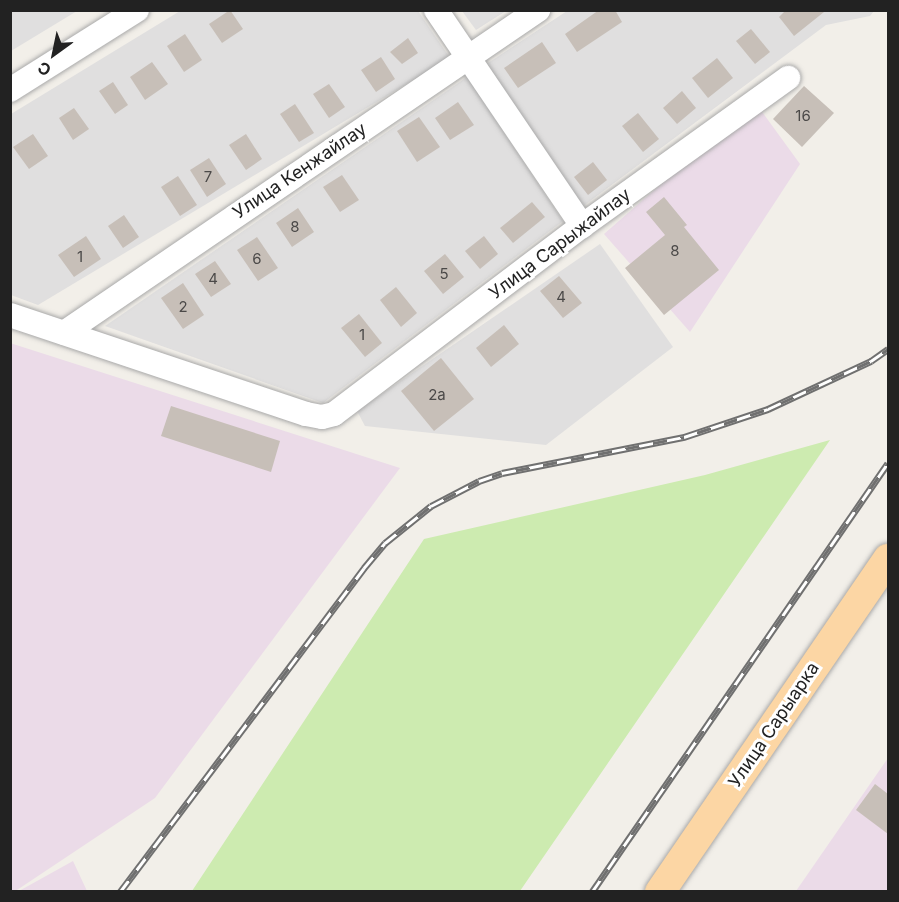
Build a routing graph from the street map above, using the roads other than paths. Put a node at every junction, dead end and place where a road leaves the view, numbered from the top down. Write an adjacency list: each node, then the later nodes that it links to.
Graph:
1 (137, 10): 6 (street)
2 (435, 10): 4 (street)
3 (538, 10): 4 (street, Улица Кенжайлау)
4 (468, 57): 7 (street); 9 (street, Улица Кенжайлау)
5 (788, 78): 7 (street, Улица Сарыжайлау)
6 (10, 90)
7 (582, 226): 9 (street, Улица Сарыжайлау)
8 (10, 315): 9 (street)
9 (64, 333)
10 (888, 559): 11 (main road, Улица Сарыарка)
11 (660, 891)

